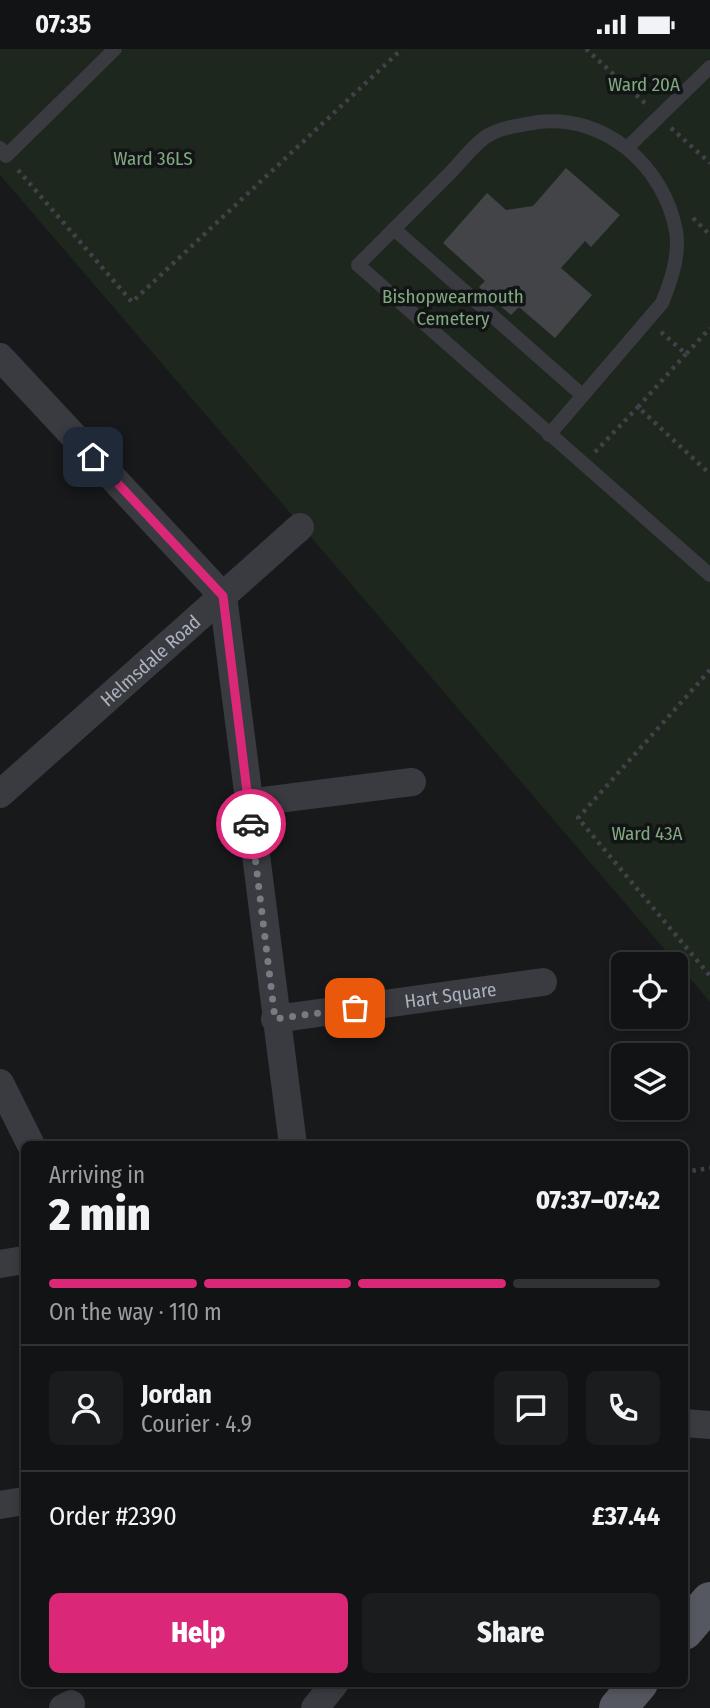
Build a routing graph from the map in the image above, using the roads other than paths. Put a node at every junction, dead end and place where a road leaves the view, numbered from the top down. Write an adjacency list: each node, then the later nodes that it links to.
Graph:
1 (115, 49): 4 (lane)
2 (710, 67): 3 (lane)
3 (628, 147): 5 (lane); 7 (lane)
4 (3, 152)
5 (394, 229): 7 (lane); 8 (lane)
6 (0, 357): 11 (street)
7 (582, 395): 8 (lane)
8 (549, 435): 10 (lane)
9 (299, 527): 11 (street, Helmsdale Road)
10 (710, 575)
11 (223, 596): 13 (street, Helmsdale Road); 14 (street)
12 (412, 782): 14 (street)
13 (0, 794)
14 (248, 803): 16 (street)
15 (543, 982): 16 (street, Hart Square)
16 (275, 1019): 19 (street)
17 (0, 1083): 18 (street)
18 (28, 1141)
19 (292, 1141)
20 (21, 1260): 21 (street)
21 (0, 1264)
22 (688, 1423): 23 (street)
23 (710, 1425)
24 (21, 1502): 25 (street)
25 (0, 1505)
26 (710, 1601): 27 (main road)
27 (688, 1626)
28 (332, 1687): 30 (street)
29 (636, 1687): 31 (main road)
30 (315, 1708)
31 (618, 1708)

